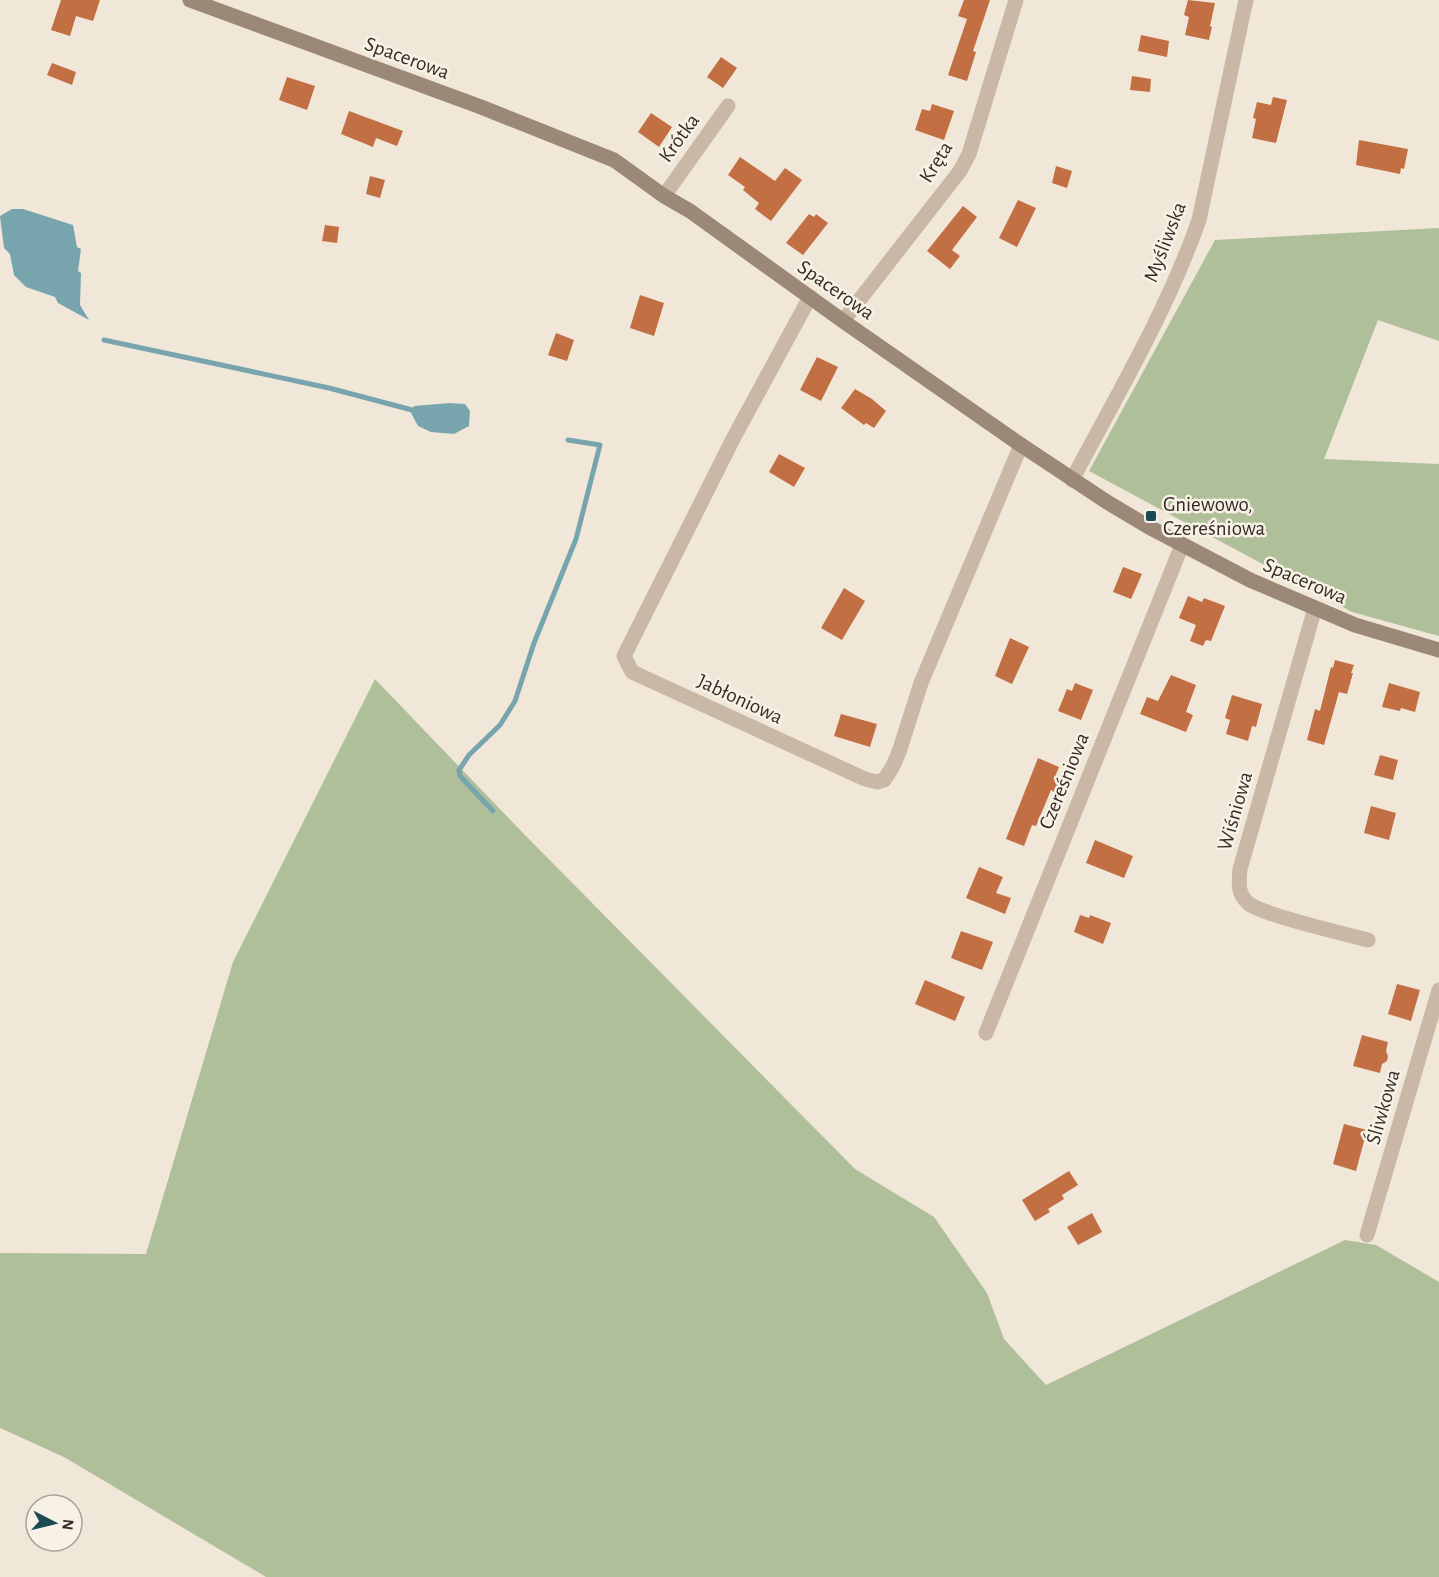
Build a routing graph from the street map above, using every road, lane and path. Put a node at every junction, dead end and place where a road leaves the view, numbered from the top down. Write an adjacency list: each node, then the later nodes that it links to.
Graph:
1 (190, 0): 5 (street, Spacerowa)
2 (1016, 0): 7 (street, Kręta)
3 (1246, 0): 9 (street, Myśliwska)
4 (728, 105): 5 (street, Krótka)
5 (664, 196): 6 (street, Spacerowa)
6 (810, 297): 7 (street, Spacerowa); 8 (street, Jabłoniowa)
7 (843, 321): 8 (street, Spacerowa)
8 (1021, 445): 9 (street, Spacerowa)
9 (1072, 480): 10 (street, Spacerowa)
10 (1182, 545): 11 (street, Spacerowa); 15 (street, Czereśniowa)
11 (1315, 608): 12 (street, Spacerowa); 13 (street, Wiśniowa)
12 (1439, 650)
13 (1368, 940)
14 (1439, 990): 16 (street, Śliwkowa)
15 (986, 1032)
16 (1367, 1235)

